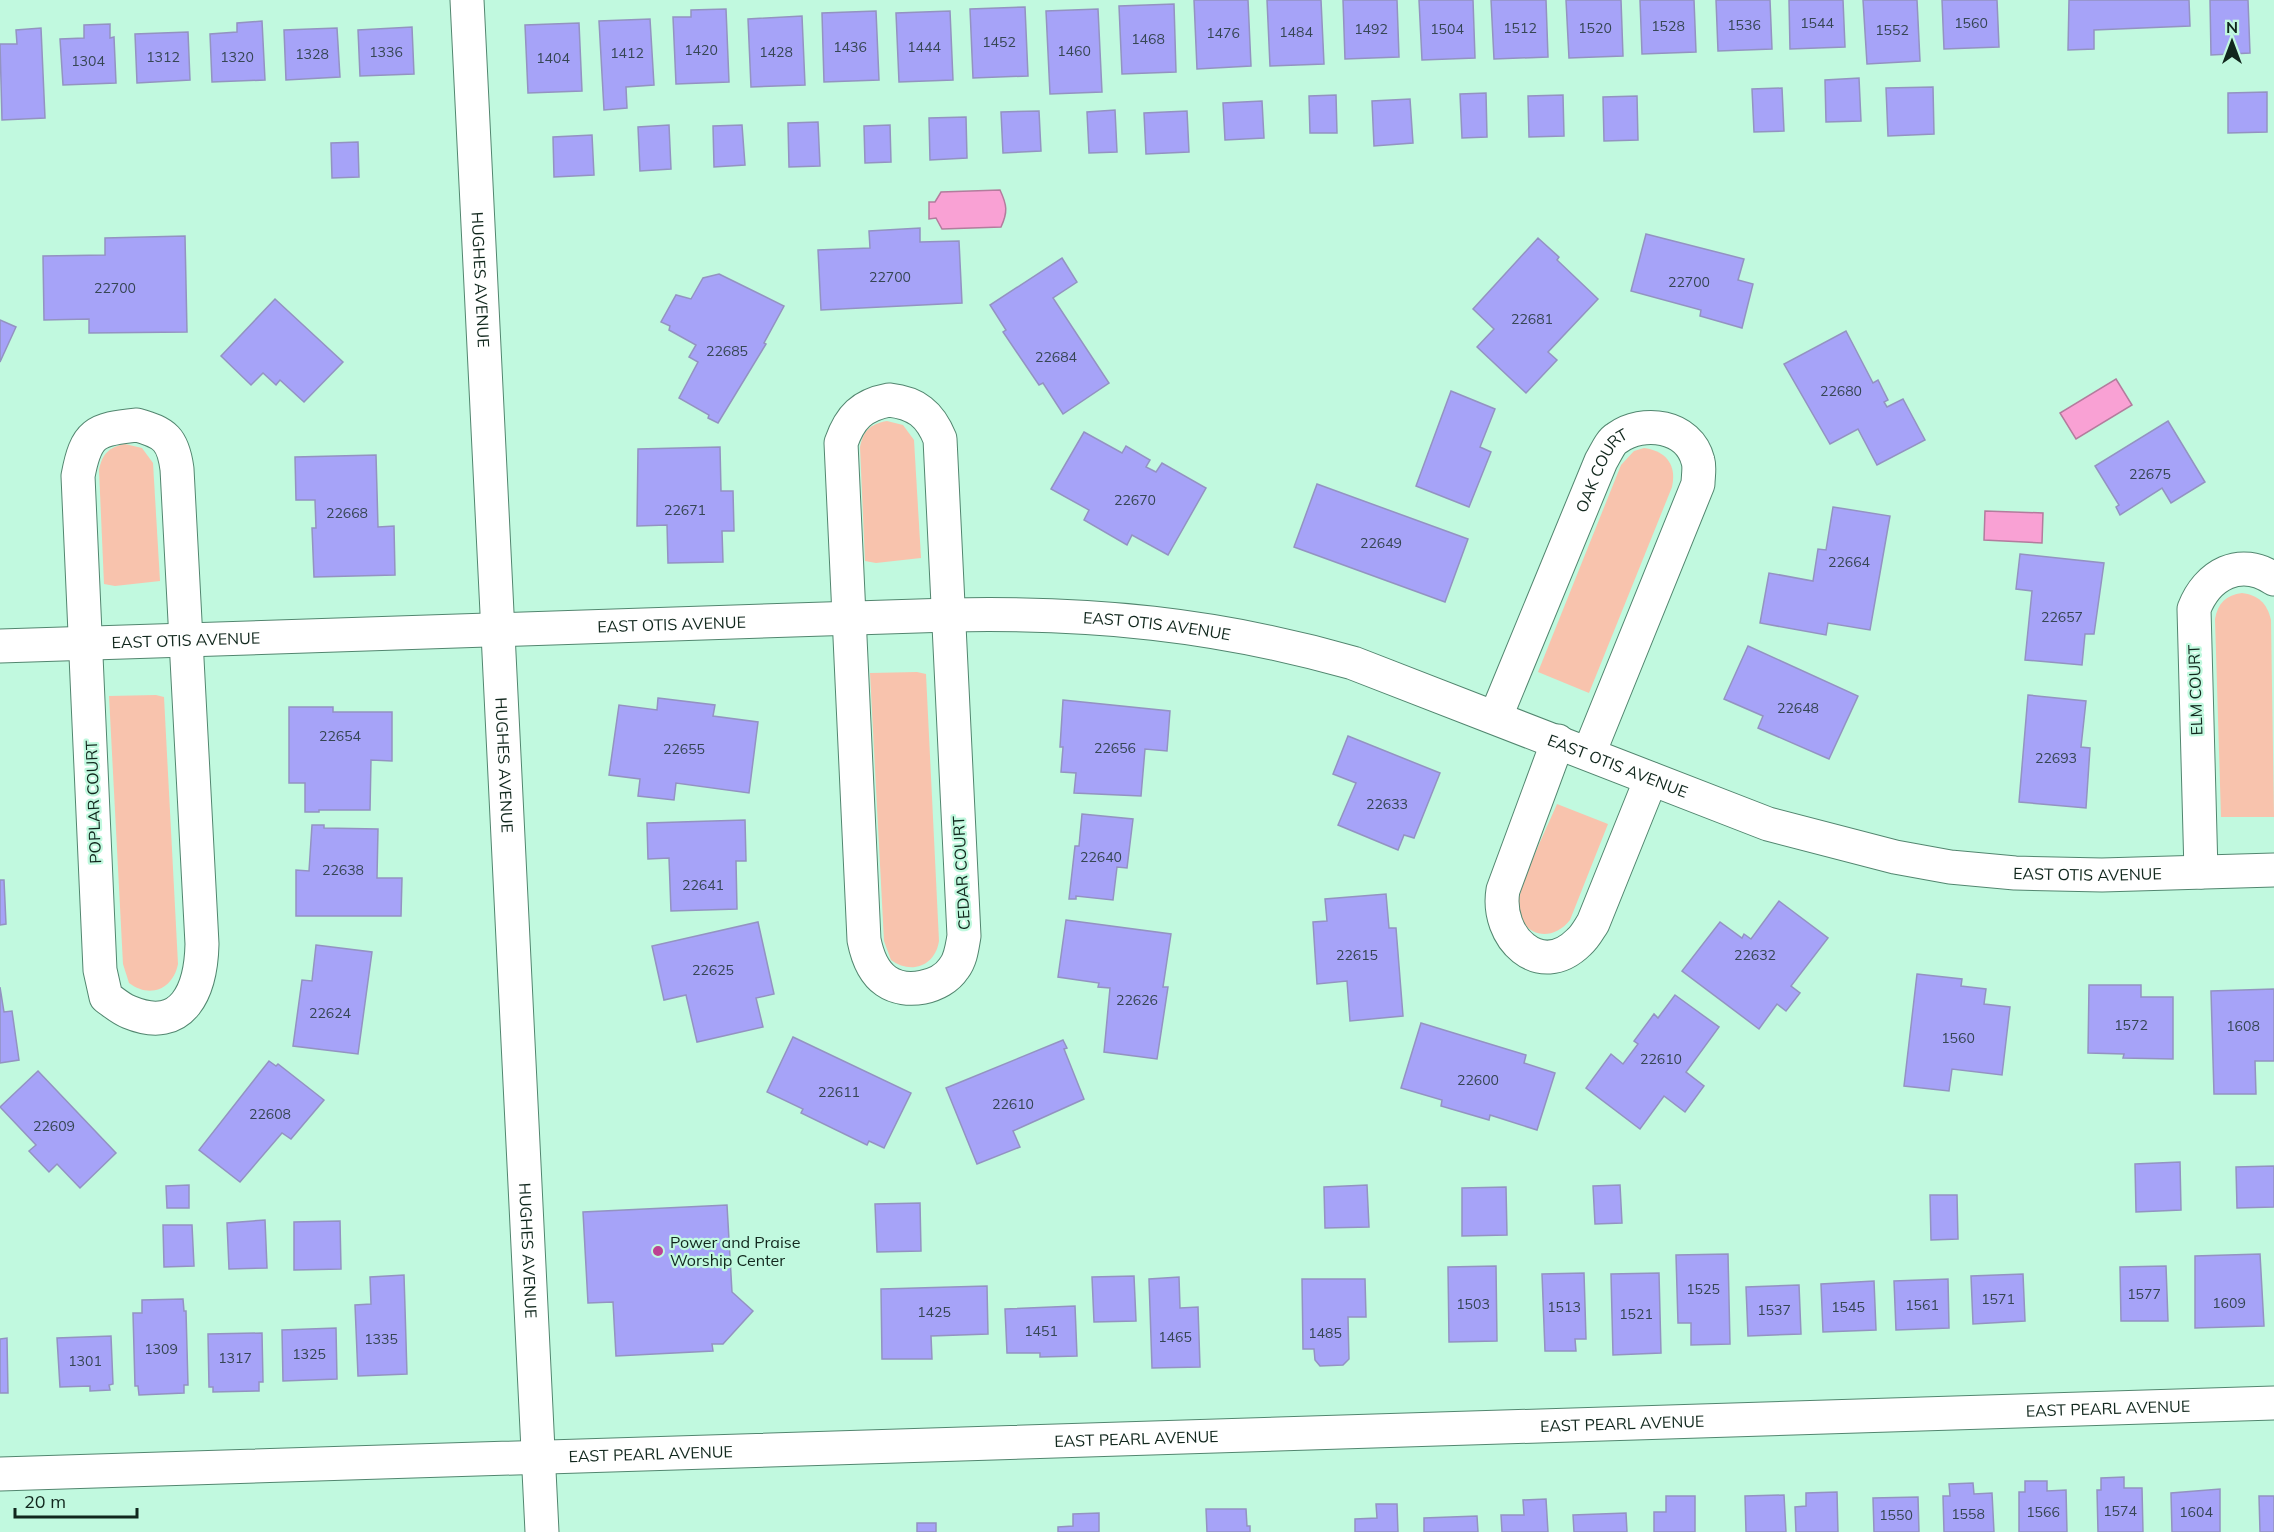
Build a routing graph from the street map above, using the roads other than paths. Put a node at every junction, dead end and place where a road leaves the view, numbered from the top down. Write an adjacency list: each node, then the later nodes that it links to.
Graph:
1 (467, 0): 5 (street, HUGHES AVENUE)
2 (2274, 579): 14 (street, ELM COURT)
3 (949, 615): 4 (street, EAST OTIS AVENUE); 4 (street, CEDAR COURT); 4 (street, CEDAR COURT); 9 (street, EAST OTIS AVENUE)
4 (848, 619): 5 (street, EAST OTIS AVENUE)
5 (499, 629): 6 (street, EAST OTIS AVENUE); 16 (street, HUGHES AVENUE)
6 (186, 640): 7 (street, EAST OTIS AVENUE); 7 (street, POPLAR COURT); 7 (street, POPLAR COURT)
7 (86, 644): 8 (street, EAST OTIS AVENUE)
8 (0, 646)
9 (1496, 716): 10 (street, EAST OTIS AVENUE); 11 (street, OAK COURT)
10 (1558, 741): 11 (street, EAST OTIS AVENUE); 12 (street)
11 (1589, 753): 12 (street, EAST OTIS AVENUE)
12 (1651, 778): 14 (street, EAST OTIS AVENUE)
13 (2274, 870): 14 (street, EAST OTIS AVENUE)
14 (2201, 872)
15 (2274, 1403): 16 (street, EAST PEARL AVENUE)
16 (539, 1458): 17 (street, EAST PEARL AVENUE); 18 (street, HUGHES AVENUE)
17 (0, 1474)
18 (542, 1532)

